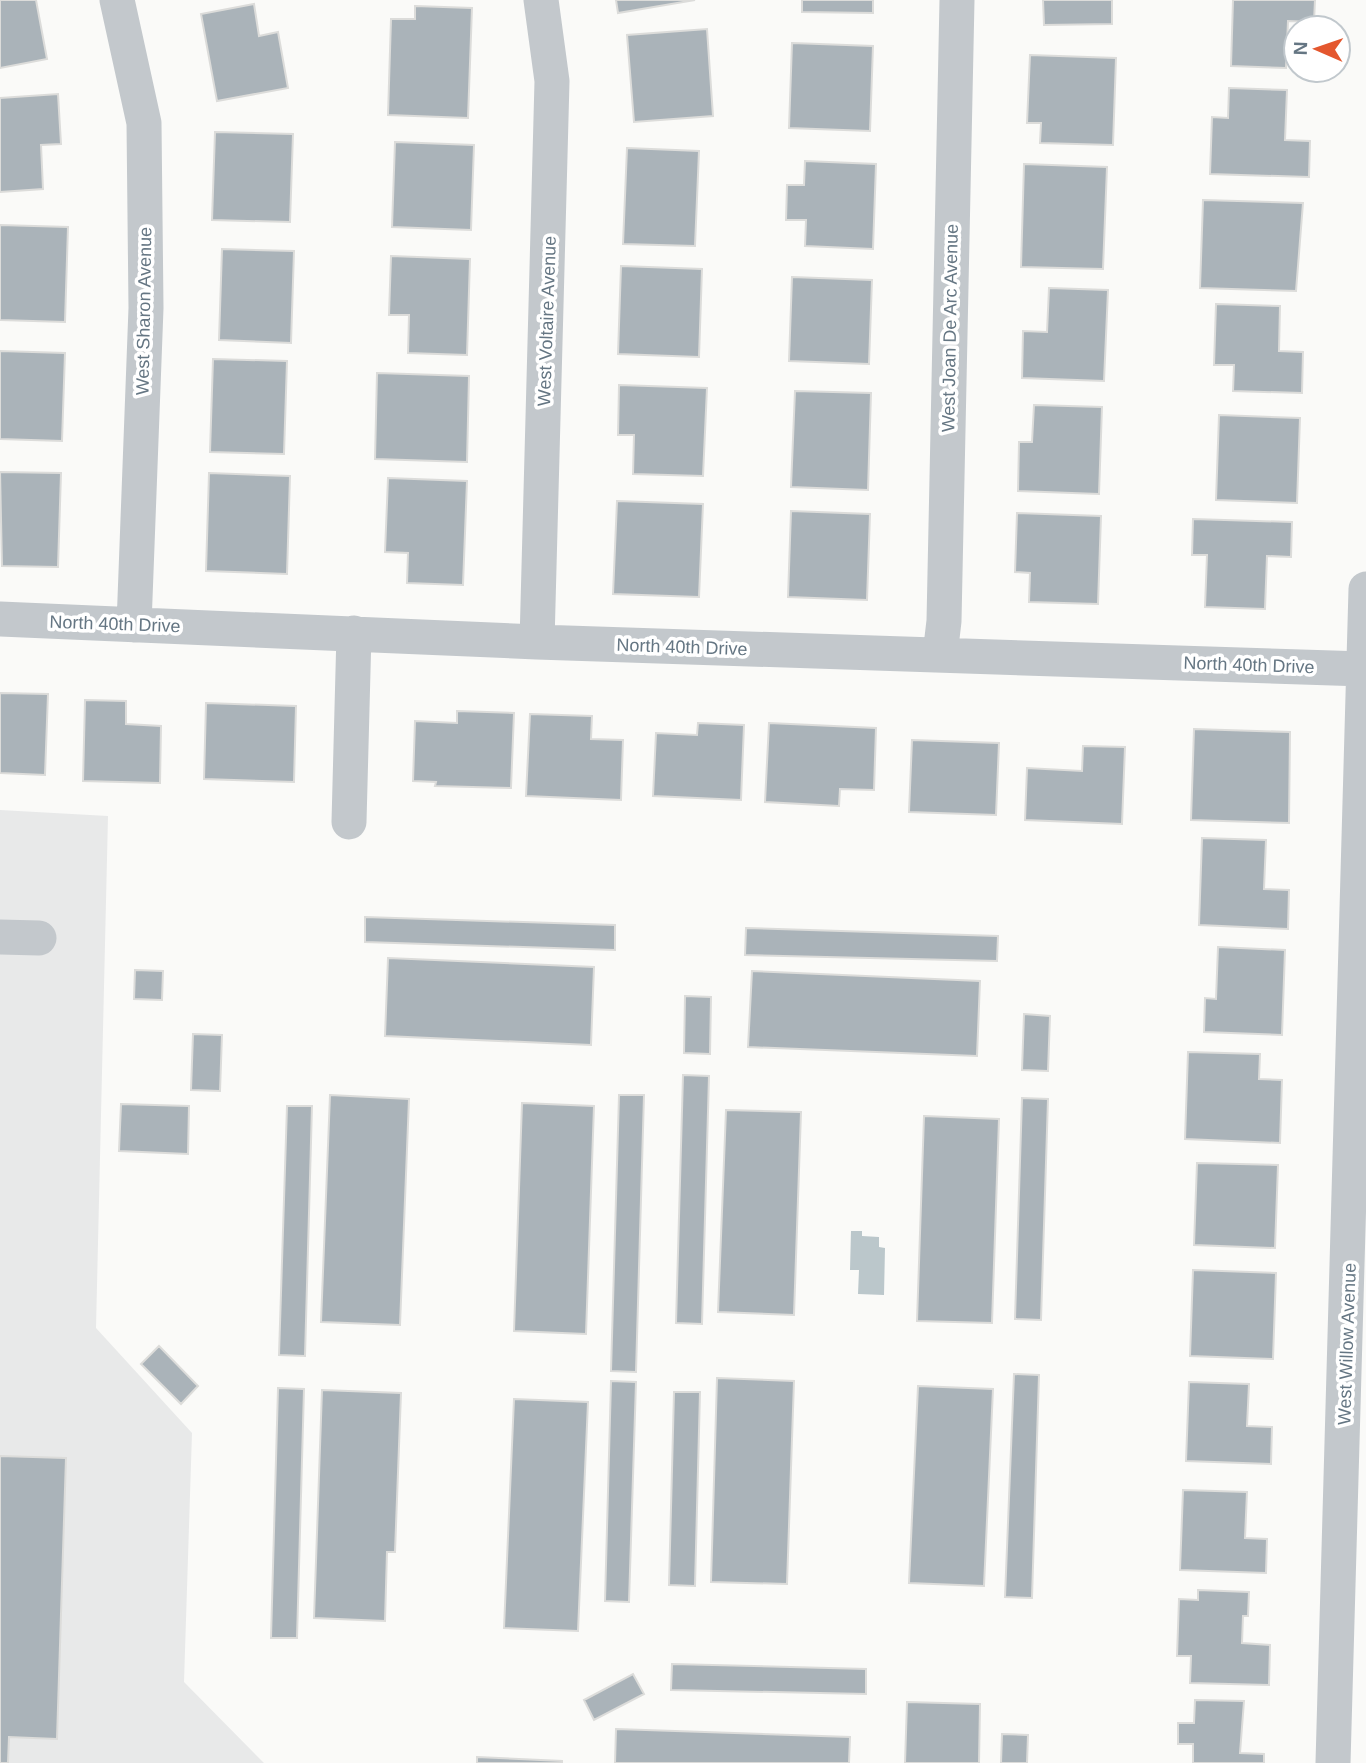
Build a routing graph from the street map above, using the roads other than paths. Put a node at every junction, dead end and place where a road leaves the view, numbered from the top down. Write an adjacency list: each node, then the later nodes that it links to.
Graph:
1 (117, 0): 6 (street, West Sharon Avenue)
2 (541, 0): 8 (street, West Voltaire Avenue)
3 (957, 0): 9 (street, West Joan De Arc Avenue)
4 (1366, 589): 10 (street, West Willow Avenue)
5 (0, 619): 6 (street, North 40th Drive)
6 (134, 625): 7 (street, North 40th Drive)
7 (354, 633): 8 (street, North 40th Drive); 11 (street)
8 (537, 642): 9 (street, North 40th Drive)
9 (940, 655): 10 (street, North 40th Drive)
10 (1364, 669): 14 (street, West Willow Avenue)
11 (349, 822)
12 (0, 937): 13 (street)
13 (39, 938)
14 (1357, 1336): 15 (street, West Willow Avenue)
15 (1333, 1763)

